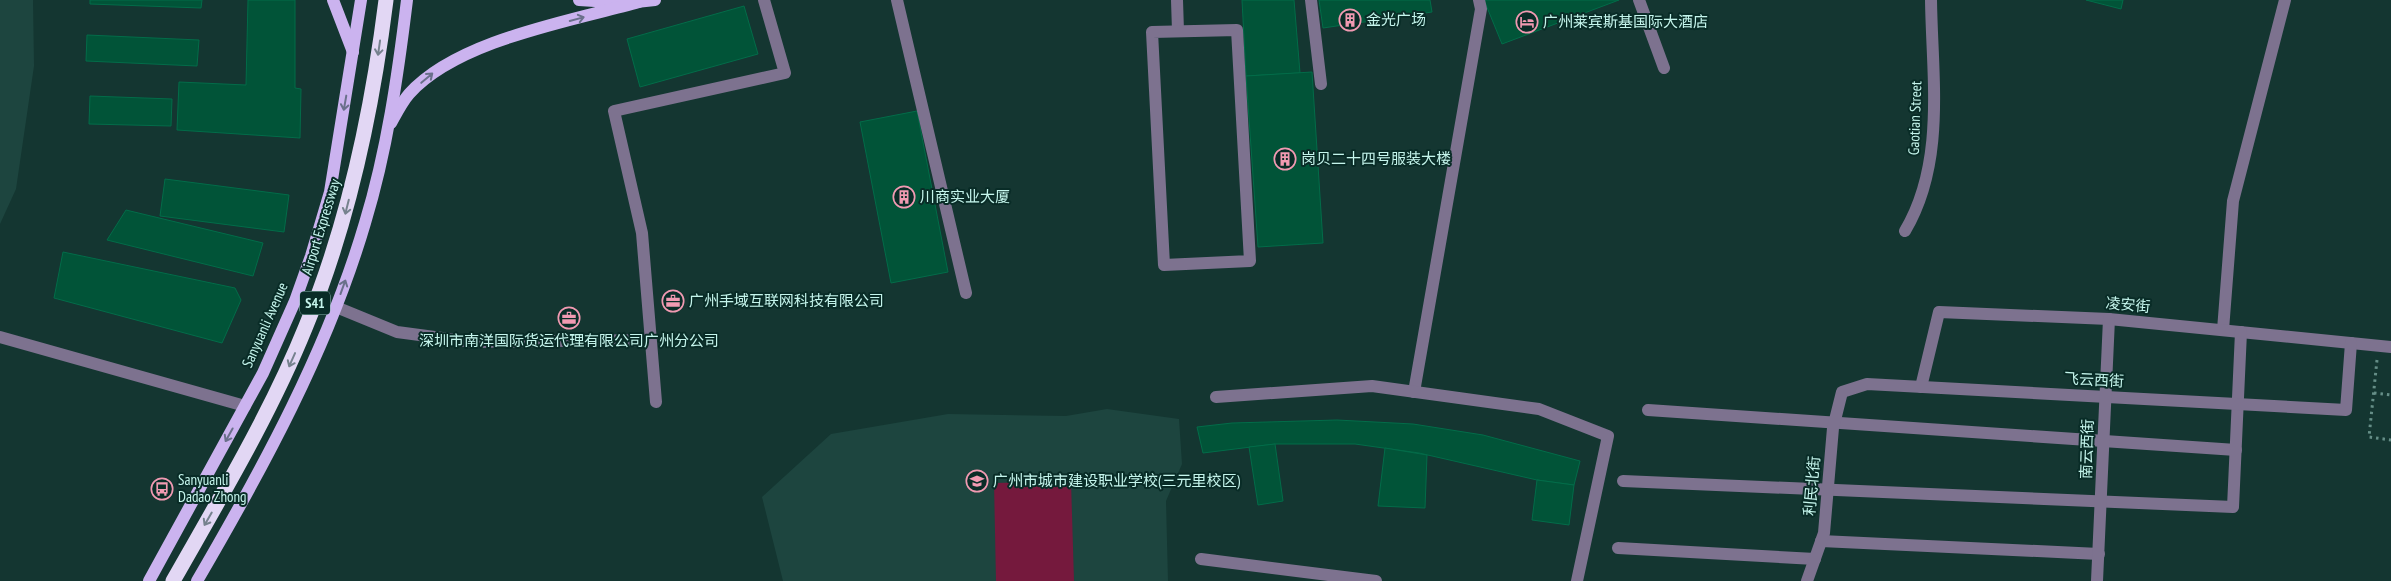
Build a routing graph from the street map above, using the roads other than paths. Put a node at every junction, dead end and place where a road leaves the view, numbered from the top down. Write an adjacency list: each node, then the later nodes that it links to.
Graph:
1 (334, 0): 17 (main road)
2 (361, 0): 17 (main road, Sanyuanli Avenue)
3 (386, 0): 52 (highway, Airport Expressway / S41, one-way to 52)
4 (407, 0): 20 (main road)
5 (578, 0): 15 (main road)
6 (654, 0): 15 (main road)
7 (764, 0): 28 (street)
8 (897, 0): 22 (street)
9 (1176, 0): 16 (street)
10 (1311, 0): 19 (street)
11 (1479, 0): 32 (street)
12 (1639, 0): 18 (street)
13 (1931, 0): 21 (street, Gaotian Street)
14 (2285, 0): 25 (street)
15 (639, 2): 20 (main road, one-way to 15)
16 (1178, 31): 16 (street)
17 (354, 55): 38 (main road, Sanyuanli Avenue, one-way to 38)
18 (1664, 68)
19 (1321, 84)
20 (387, 130): 23 (main road, one-way to 20)
21 (1905, 231)
22 (966, 293)
23 (336, 307): 28 (street); 53 (main road)
24 (2109, 319): 25 (street, 凌安街); 31 (street, 凌安街); 35 (street, 南云西街)
25 (2223, 330): 26 (street, 凌安街)
26 (2241, 332): 29 (street, 凌安街); 37 (street)
27 (0, 337): 38 (street)
28 (650, 340): 36 (street)
29 (2351, 343): 30 (street, 凌安街); 37 (street, 飞云西街)
30 (2391, 347)
31 (1921, 387): 33 (street, 飞云西街); 35 (street, 飞云西街)
32 (1414, 392): 34 (street); 55 (street)
33 (1842, 392): 40 (street, 利民北街)
34 (1216, 397)
35 (2105, 397): 37 (street, 飞云西街); 41 (street, 南云西街)
36 (656, 402)
37 (2238, 404): 42 (street)
38 (245, 406): 51 (main road, Sanyuanli Avenue, one-way to 51)
39 (1648, 410): 40 (street)
40 (1835, 423): 41 (street); 44 (street, 利民北街)
41 (2103, 441): 42 (street); 45 (street, 南云西街)
42 (2236, 450): 45 (street)
43 (1622, 482): 44 (street)
44 (1828, 490): 45 (street); 46 (street, 利民北街)
45 (2101, 501): 48 (street, 南云西街)
46 (1821, 541): 48 (street); 50 (street, 利民北街)
47 (1618, 548): 50 (street)
48 (2099, 554): 57 (street, 南云西街)
49 (1202, 559): 54 (street)
50 (1815, 559): 56 (street, 利民北街)
51 (149, 581)
52 (172, 581)
53 (197, 581)
54 (1376, 581)
55 (1576, 581)
56 (1807, 581)
57 (2097, 581)

